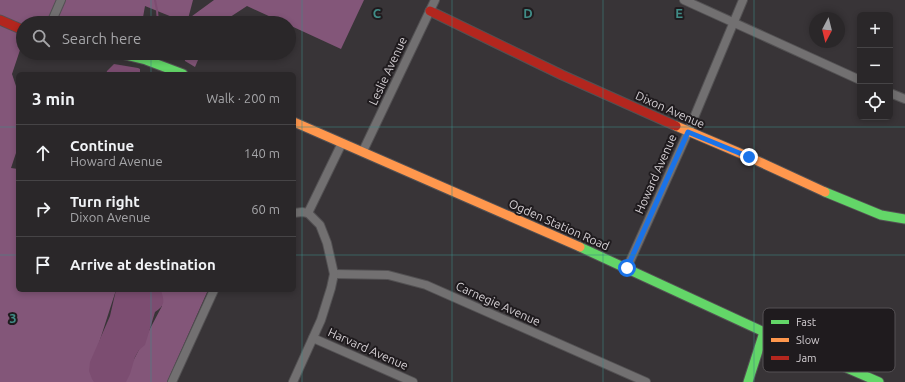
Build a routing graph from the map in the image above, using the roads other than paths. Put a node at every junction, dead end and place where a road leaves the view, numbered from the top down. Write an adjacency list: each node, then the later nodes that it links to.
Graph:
1 (61, 0): 6 (street)
2 (435, 0): 5 (street, Leslie Avenue)
3 (684, 0): 8 (street)
4 (743, 0): 8 (street, Howard Avenue)
5 (430, 11): 16 (street, Dixon Avenue); 18 (street, Leslie Avenue)
6 (54, 16)
7 (0, 20): 9 (street)
8 (733, 22): 12 (street); 16 (street, Howard Avenue)
9 (16, 27)
10 (146, 60): 11 (street)
11 (178, 72)
12 (857, 79)
13 (893, 94): 14 (street)
14 (905, 99)
15 (296, 123): 17 (street, Ogden Station Road)
16 (688, 132): 21 (street, Dixon Avenue); 22 (street, Howard Avenue)
17 (342, 143): 18 (street, Ogden Station Road); 20 (street)
18 (363, 152): 22 (street, Ogden Station Road)
19 (296, 213): 20 (street)
20 (308, 213): 23 (street)
21 (905, 219)
22 (627, 268): 25 (street, Ogden Station Road)
23 (334, 274): 27 (street); 32 (street, Carnegie Avenue)
24 (213, 292): 29 (street)
25 (763, 332)
26 (763, 335): 33 (street)
27 (313, 338): 30 (street); 31 (street, Harvard Avenue)
28 (856, 372): 34 (street, Ogden Station Road)
29 (172, 382)
30 (293, 382)
31 (413, 382)
32 (646, 382)
33 (748, 382)
34 (879, 382)

